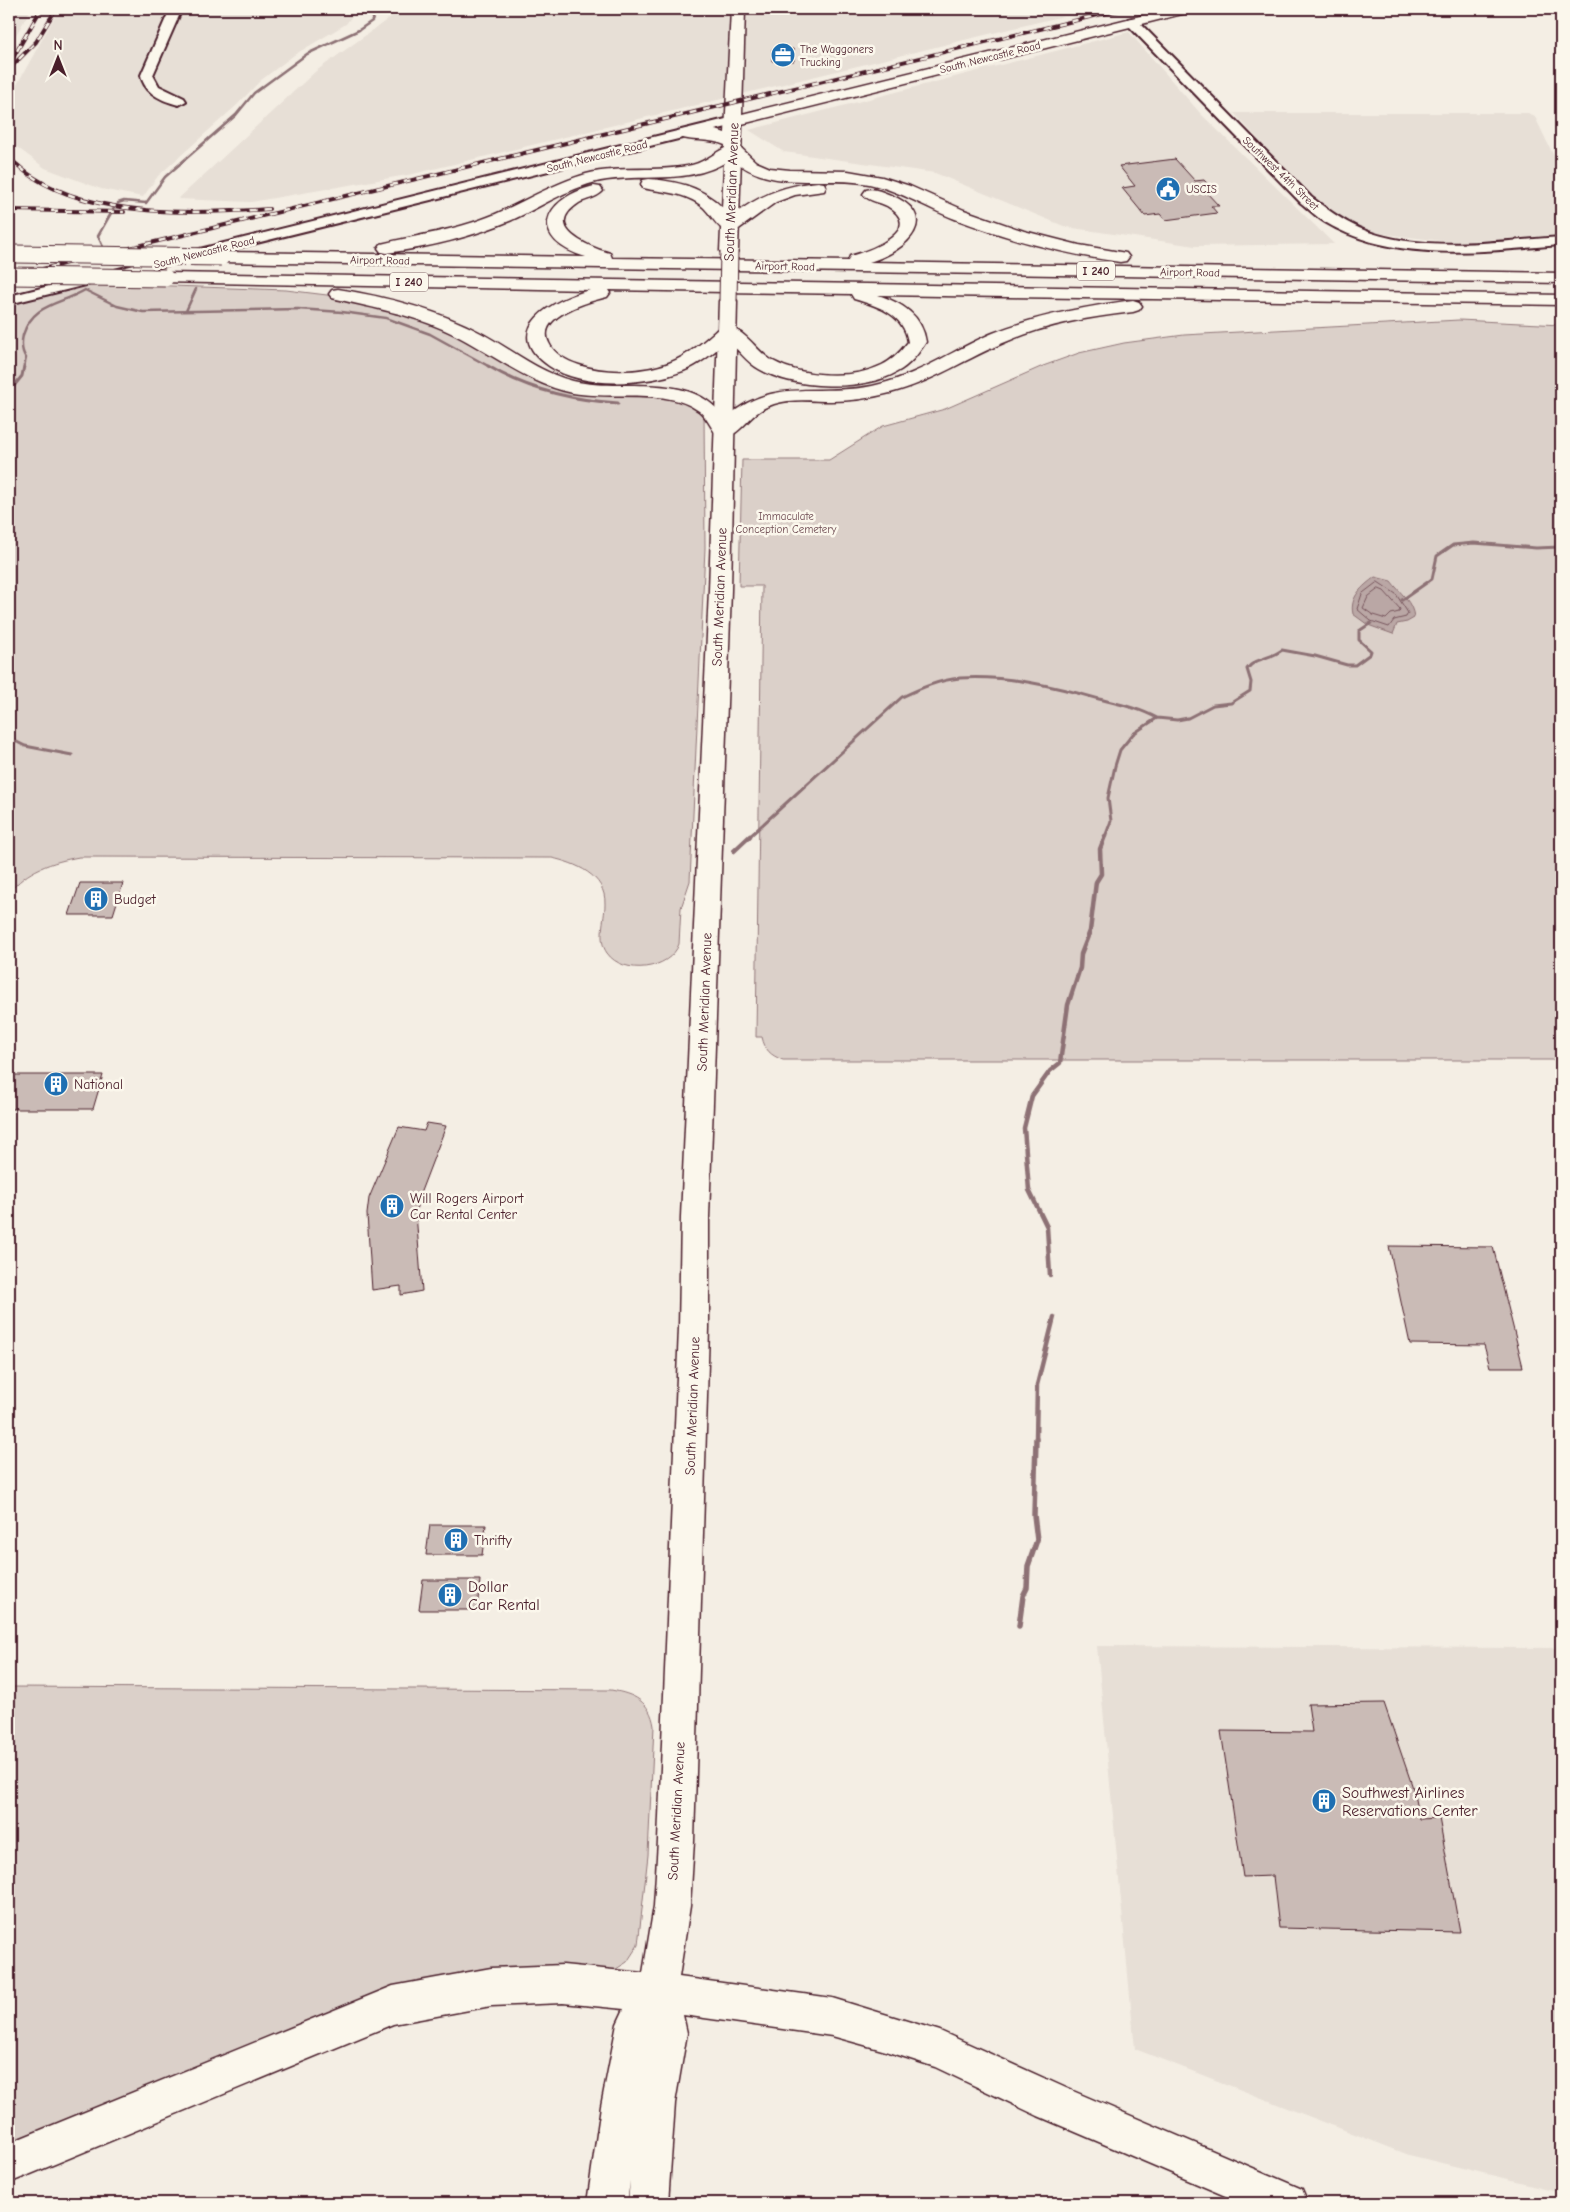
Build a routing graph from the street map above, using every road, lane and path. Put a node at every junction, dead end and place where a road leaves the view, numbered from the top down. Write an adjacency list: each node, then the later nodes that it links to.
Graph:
1 (176, 9): 5 (street)
2 (738, 9): 6 (main road, South Meridian Avenue)
3 (1185, 9): 4 (main road, South Newcastle Road)
4 (1132, 22): 6 (main road, South Newcastle Road); 10 (street, Southwest 44th Street)
5 (179, 101)
6 (734, 122): 7 (street, South Newcastle Road); 8 (main road, South Meridian Avenue)
7 (685, 134): 8 (main road); 22 (street, South Newcastle Road)
8 (733, 147): 9 (main road, South Meridian Avenue); 12 (main road); 15 (main road)
9 (730, 227): 13 (main road); 14 (main road); 24 (main road, South Meridian Avenue, bridge)
10 (1561, 242)
11 (11, 254): 12 (main road, Airport Road / I 240, bridge)
12 (257, 257): 13 (main road, Airport Road / I 240)
13 (634, 264): 14 (main road, Airport Road / I 240)
14 (810, 266): 15 (main road, Airport Road / I 240)
15 (1382, 275): 18 (main road, Airport Road / I 240)
16 (9, 276): 17 (main road, Airport Road / I 240, bridge)
17 (165, 278): 19 (main road, Airport Road / I 240); 25 (main road)
18 (1561, 278)
19 (652, 286): 20 (main road, Airport Road / I 240); 24 (main road)
20 (832, 288): 21 (main road, Airport Road / I 240); 24 (main road)
21 (1293, 296): 23 (main road, Airport Road / I 240); 25 (main road)
22 (9, 300)
23 (1561, 300)
24 (726, 332): 25 (main road, South Meridian Avenue)
25 (724, 431): 26 (main road, South Meridian Avenue)
26 (658, 1993): 27 (main road); 28 (main road, South Meridian Avenue); 29 (main road, South Meridian Avenue); 30 (main road)
27 (9, 2163)
28 (608, 2203)
29 (648, 2203)
30 (1288, 2203)

